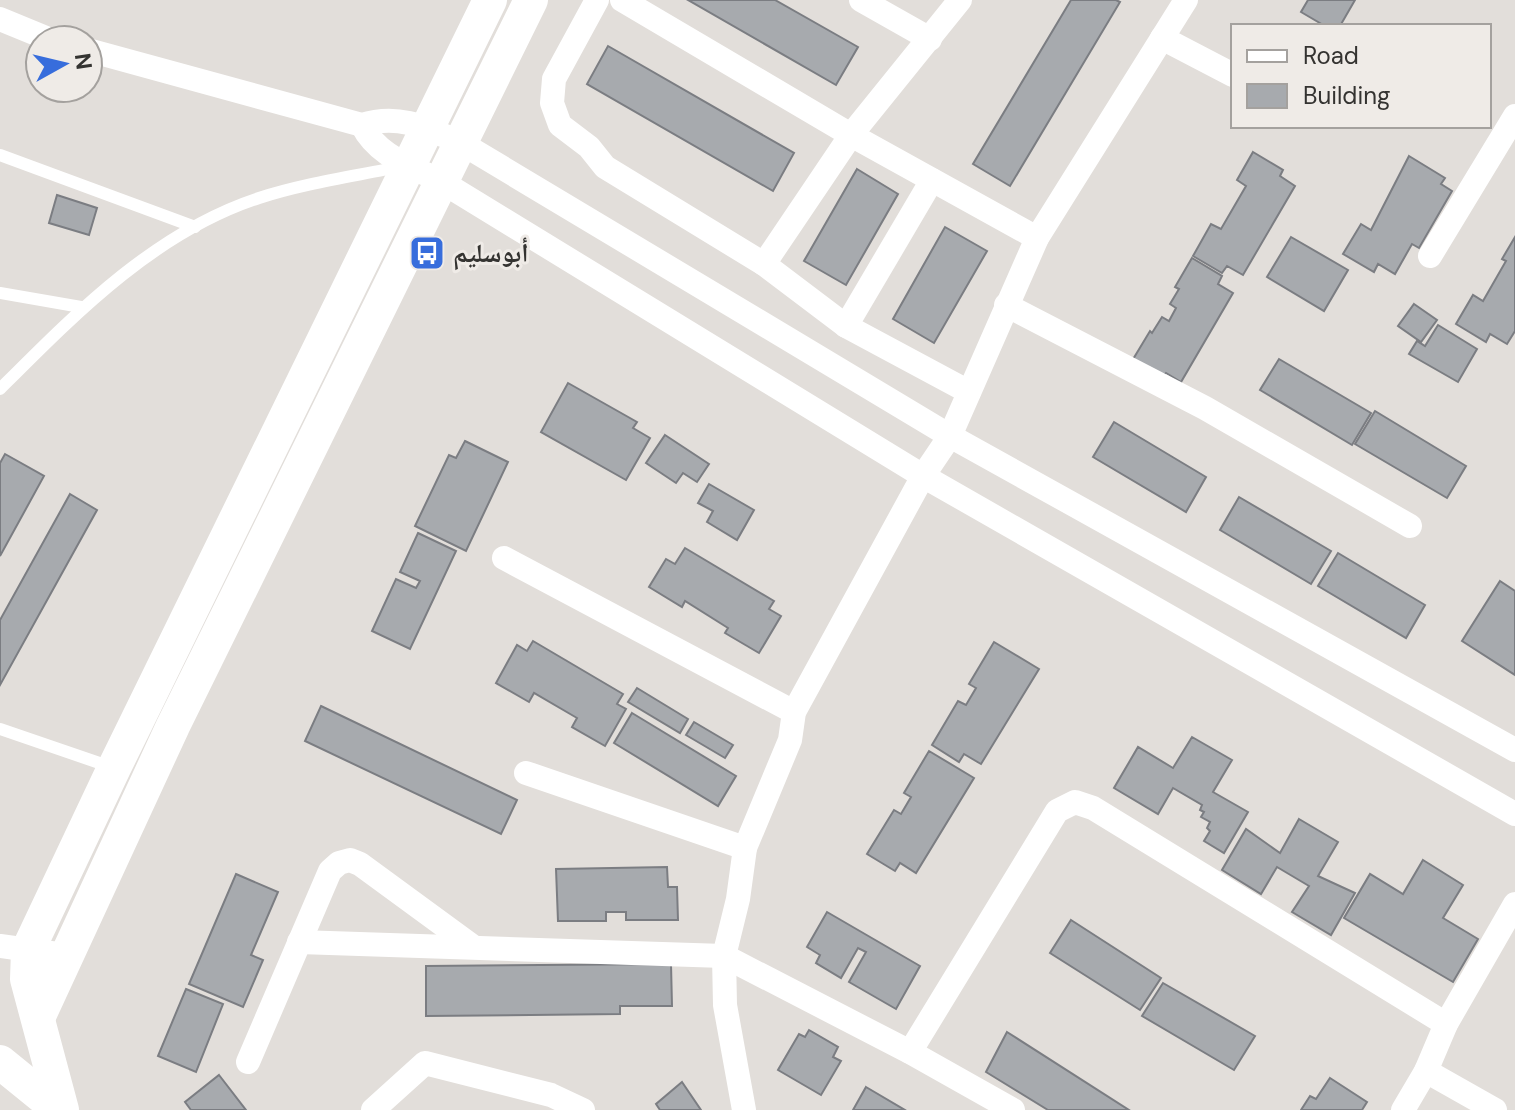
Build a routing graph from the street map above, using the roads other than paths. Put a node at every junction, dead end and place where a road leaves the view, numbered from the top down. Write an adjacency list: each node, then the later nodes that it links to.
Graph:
1 (490, 0): 16 (main road)
2 (531, 0): 18 (main road)
3 (597, 0): 26 (street)
4 (622, 0): 17 (street)
5 (861, 0): 11 (street)
6 (960, 0): 11 (street)
7 (1186, 0): 10 (street)
8 (0, 19): 9 (street)
9 (24, 29)
10 (1162, 38): 13 (street); 24 (street)
11 (930, 39): 17 (street)
12 (104, 54): 15 (street)
13 (1231, 74)
14 (1515, 116): 25 (street)
15 (362, 125): 16 (street); 20 (street)
16 (428, 128): 18 (street); 20 (main road)
17 (851, 135): 21 (street); 26 (street)
18 (461, 143): 22 (main road); 33 (street)
19 (0, 155): 23 (lane)
20 (410, 164): 22 (street); 23 (lane); 40 (main road)
21 (932, 180): 24 (street); 30 (street)
22 (442, 182): 34 (street); 48 (main road)
23 (195, 227): 29 (lane)
24 (1037, 238): 28 (street)
25 (1430, 256)
26 (764, 264): 30 (street)
27 (0, 295): 29 (lane)
28 (1006, 305): 32 (street); 35 (street)
29 (81, 307): 31 (lane)
30 (846, 326): 32 (street)
31 (0, 389)
32 (969, 392): 33 (street)
33 (950, 436): 34 (street); 39 (street)
34 (923, 476): 37 (street); 42 (street)
35 (1410, 526)
36 (504, 558): 37 (street)
37 (794, 712): 43 (street)
38 (0, 729): 40 (lane)
39 (1515, 750)
40 (114, 768): 47 (main road)
41 (526, 773): 43 (street)
42 (1515, 814)
43 (745, 848): 49 (street)
44 (1515, 904): 51 (street)
45 (299, 942): 46 (street); 46 (street); 54 (street)
46 (472, 946): 49 (street)
47 (14, 948): 48 (street); 50 (main road)
48 (65, 955): 50 (main road)
49 (724, 956): 52 (street); 59 (street)
50 (38, 1018): 56 (main road)
51 (1446, 1024): 52 (street); 55 (street)
52 (910, 1052): 60 (street)
53 (0, 1062): 56 (main road)
54 (248, 1062)
55 (1426, 1071): 61 (street); 62 (street)
56 (61, 1110)
57 (373, 1110): 58 (street)
58 (583, 1110)
59 (744, 1110)
60 (1013, 1110)
61 (1403, 1110)
62 (1495, 1110)

